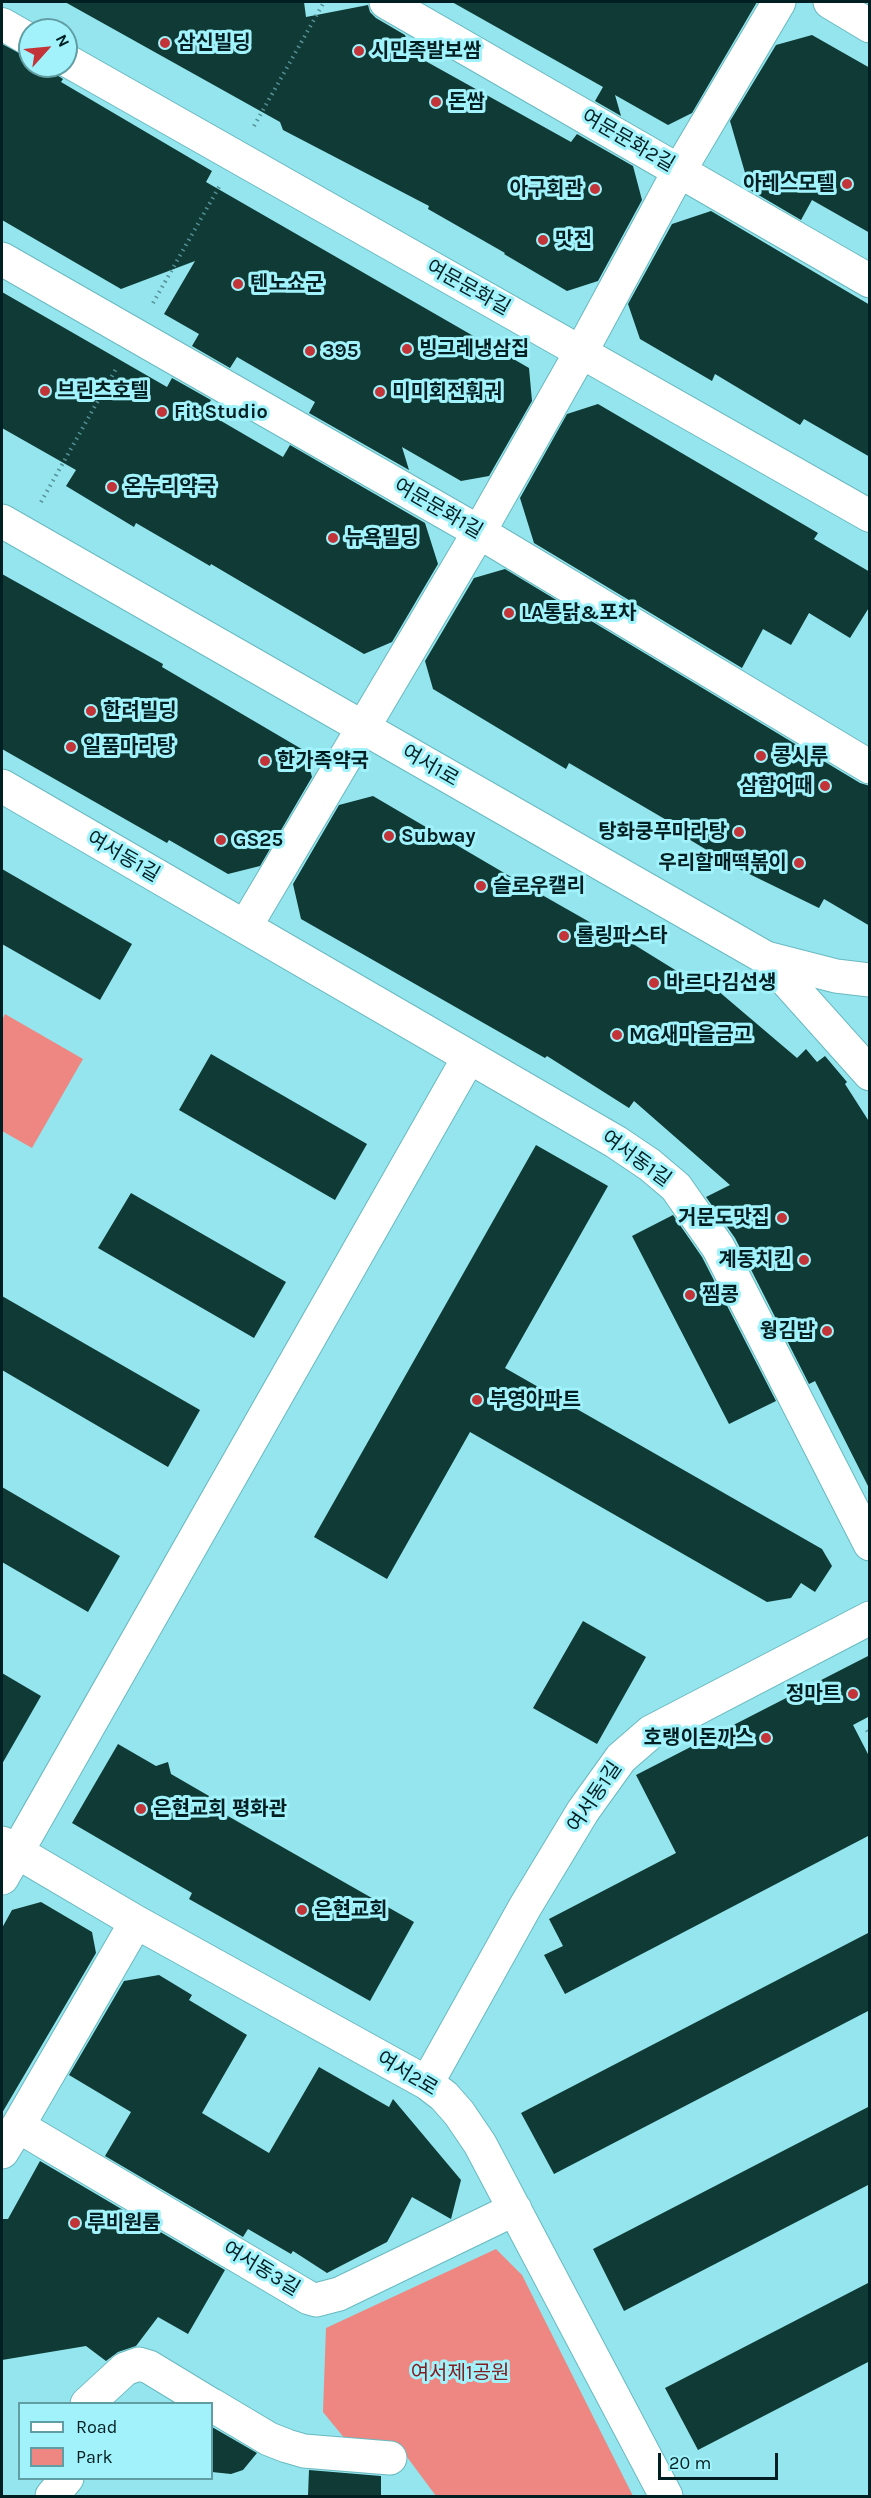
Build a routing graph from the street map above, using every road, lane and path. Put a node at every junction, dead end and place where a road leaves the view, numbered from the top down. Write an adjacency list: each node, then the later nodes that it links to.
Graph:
1 (324, 2): 9 (path)
2 (386, 2): 10 (street, 여문문화2길)
3 (779, 2): 10 (street)
4 (830, 2): 6 (street)
5 (2, 24): 7 (street)
6 (870, 26)
7 (18, 33)
8 (78, 67): 9 (street, 여문문화길)
9 (236, 157): 13 (path); 14 (street, 여문문화길)
10 (679, 171): 12 (street, 여문문화2길); 14 (street)
11 (2, 259): 13 (street, 여문문화1길)
12 (870, 281)
13 (135, 336): 16 (path); 17 (street, 여문문화1길)
14 (581, 352): 15 (street, 여문문화길); 17 (street)
15 (870, 516)
16 (12, 527): 18 (street, 여서1로)
17 (479, 532): 18 (street); 19 (street, 여문문화1길)
18 (362, 727): 21 (street); 22 (street, 여서1로)
19 (870, 767)
20 (2, 786): 21 (street, 여서동1길)
21 (245, 927): 24 (street, 여서동1길)
22 (766, 958): 23 (street, 여서1로); 25 (street)
23 (870, 980)
24 (469, 1057): 26 (street, 여서동1길); 30 (street)
25 (870, 1074)
26 (870, 1544)
27 (870, 1618): 32 (street, 여서동1길)
28 (867, 1730): 29 (path)
29 (870, 1736)
30 (6, 1858): 31 (street, 여서2로)
31 (136, 1922): 32 (street, 여서2로); 33 (street, 여서동3길)
32 (427, 2083): 34 (street, 여서2로)
33 (10, 2139): 34 (street, 여서동3길)
34 (515, 2209): 41 (street, 여서2로)
35 (88, 2402): 36 (street)
36 (208, 2402)
37 (213, 2405): 38 (street)
38 (390, 2458)
39 (65, 2480): 40 (street)
40 (52, 2496)
41 (666, 2496)

